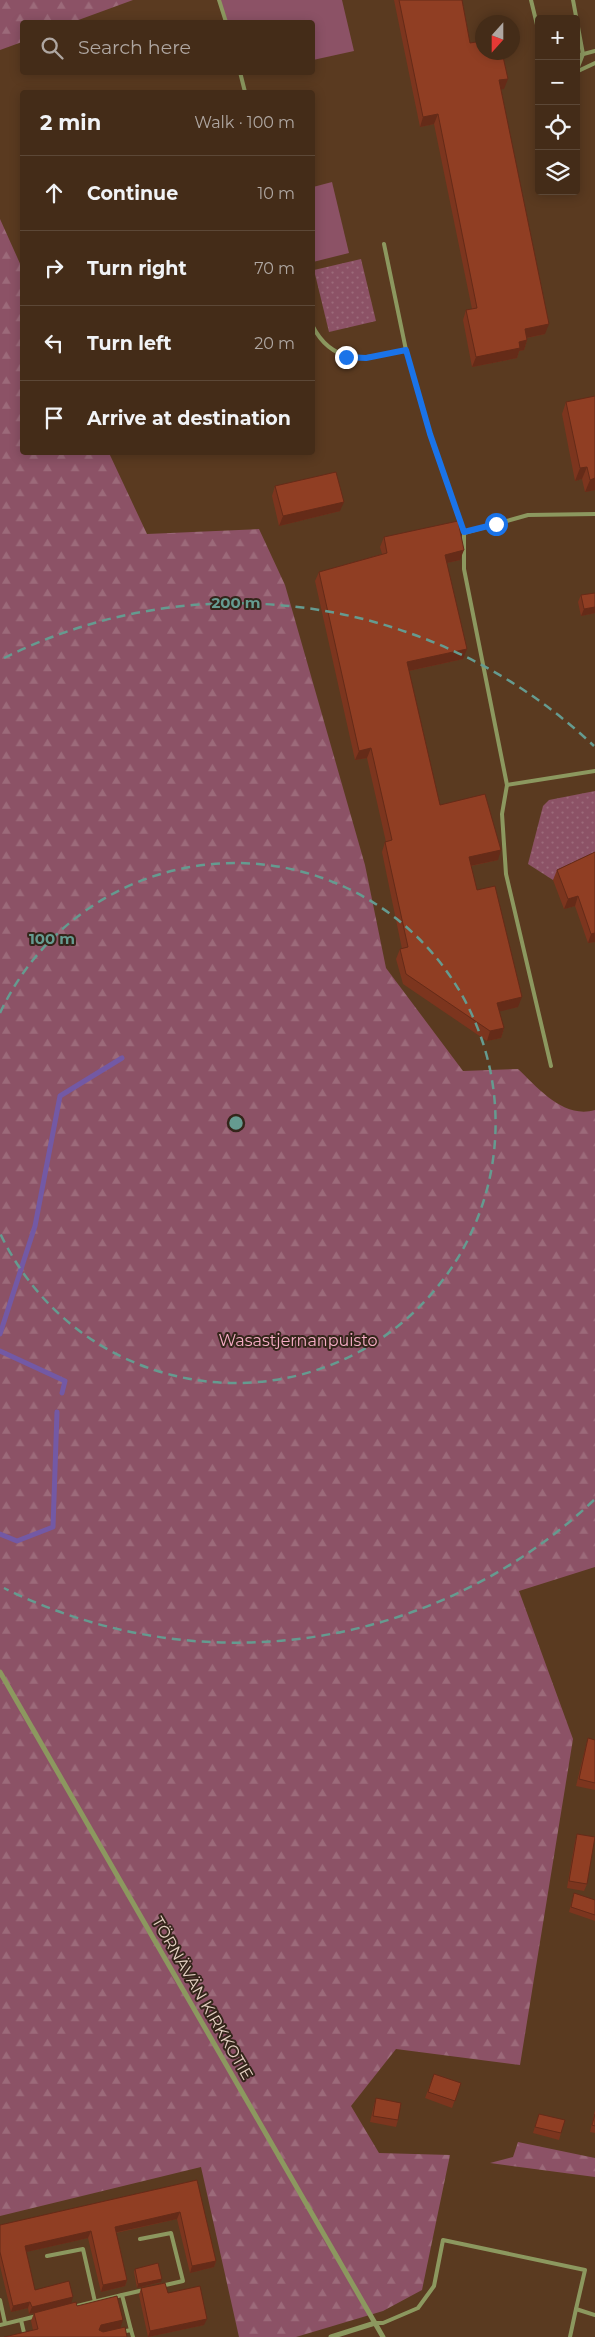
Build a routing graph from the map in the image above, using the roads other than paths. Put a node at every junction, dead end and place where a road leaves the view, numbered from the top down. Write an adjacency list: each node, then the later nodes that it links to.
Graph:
1 (219, 0): 5 (lane)
2 (531, 0): 4 (lane)
3 (573, 0): 7 (lane)
4 (535, 16)
5 (225, 20)
6 (595, 52): 7 (lane)
7 (583, 54): 8 (lane); 9 (lane)
8 (580, 55)
9 (580, 62)
10 (595, 64): 11 (lane)
11 (580, 70)
12 (241, 75): 13 (lane)
13 (244, 90)
14 (384, 244): 16 (lane)
15 (315, 331): 16 (lane)
16 (406, 350): 18 (lane)
17 (595, 514): 18 (lane)
18 (464, 532): 20 (lane)
19 (595, 770): 20 (lane)
20 (507, 785): 21 (lane)
21 (551, 1066)
22 (0, 1672): 36 (street, TÖRNÄVÄN KIRKKOTIE)
23 (140, 2239): 25 (lane)
24 (47, 2256): 29 (lane)
25 (157, 2287)
26 (148, 2289): 27 (lane)
27 (122, 2295): 29 (lane); 38 (lane)
28 (0, 2300): 35 (lane)
29 (95, 2302): 30 (lane)
30 (68, 2309)
31 (576, 2310): 32 (lane); 36 (lane); 44 (lane)
32 (595, 2315)
33 (40, 2316): 34 (lane)
34 (21, 2320): 35 (lane); 40 (lane)
35 (5, 2323): 37 (lane)
36 (375, 2323): 42 (street); 43 (street, TÖRNÄVÄN KIRKKOTIE)
37 (0, 2325)
38 (130, 2330): 39 (lane); 41 (lane)
39 (115, 2333)
40 (25, 2337)
41 (132, 2337)
42 (331, 2337)
43 (383, 2337)
44 (570, 2337)

